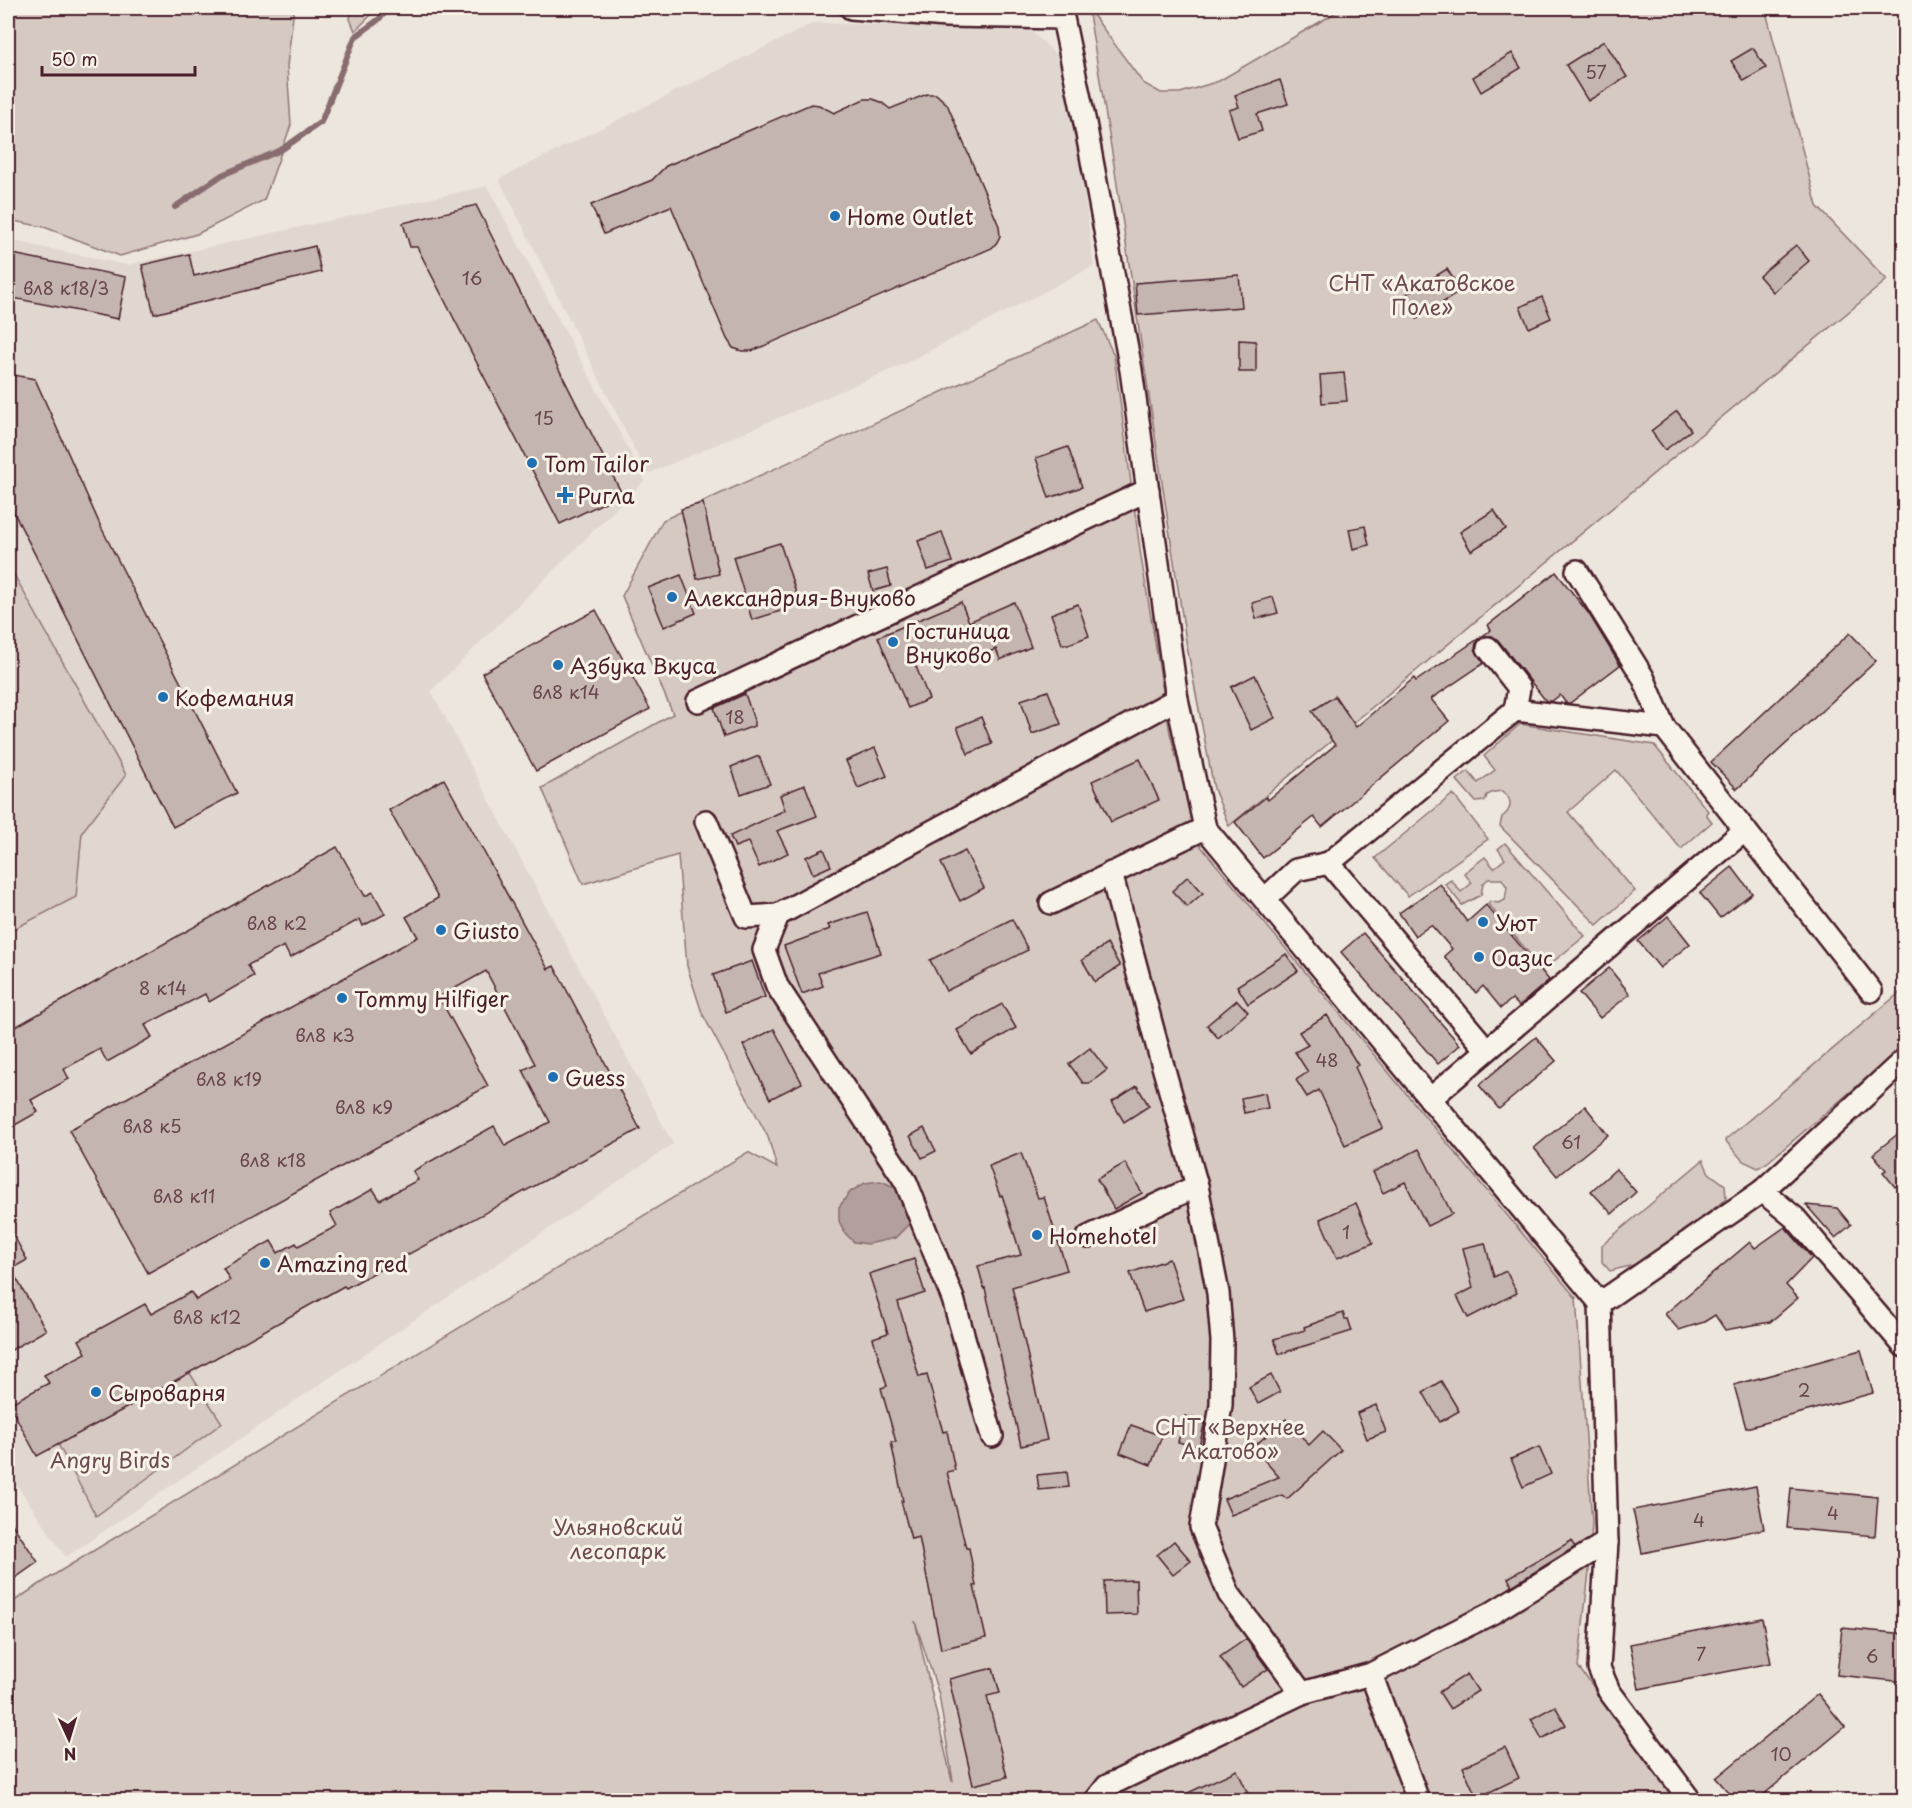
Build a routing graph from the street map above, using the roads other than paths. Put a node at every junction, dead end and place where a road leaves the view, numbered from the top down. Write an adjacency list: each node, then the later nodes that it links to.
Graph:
1 (851, 8): 2 (street)
2 (1149, 490): 5 (street); 6 (street)
3 (1577, 571): 8 (street)
4 (1488, 648): 7 (street)
5 (1177, 699): 10 (street); 16 (street)
6 (698, 701)
7 (1515, 710): 8 (street); 12 (street)
8 (1664, 727): 11 (street)
9 (706, 821): 16 (street)
10 (1205, 828): 13 (street); 14 (street)
11 (1745, 830): 17 (street); 18 (street)
12 (1329, 863): 14 (street); 18 (street)
13 (1111, 873): 15 (street); 21 (street)
14 (1265, 899): 20 (street)
15 (1051, 903)
16 (778, 915): 26 (street)
17 (1871, 991)
18 (1487, 1050): 20 (street)
19 (1905, 1060): 22 (street)
20 (1430, 1099): 24 (street)
21 (1197, 1186): 23 (street); 29 (street)
22 (1762, 1191): 24 (street); 25 (street)
23 (1088, 1238)
24 (1600, 1303): 27 (street)
25 (1905, 1346)
26 (992, 1436)
27 (1607, 1542): 28 (street); 32 (street)
28 (1371, 1674): 29 (street); 31 (street)
29 (1302, 1693): 30 (street)
30 (1096, 1800)
31 (1418, 1800)
32 (1690, 1800)

